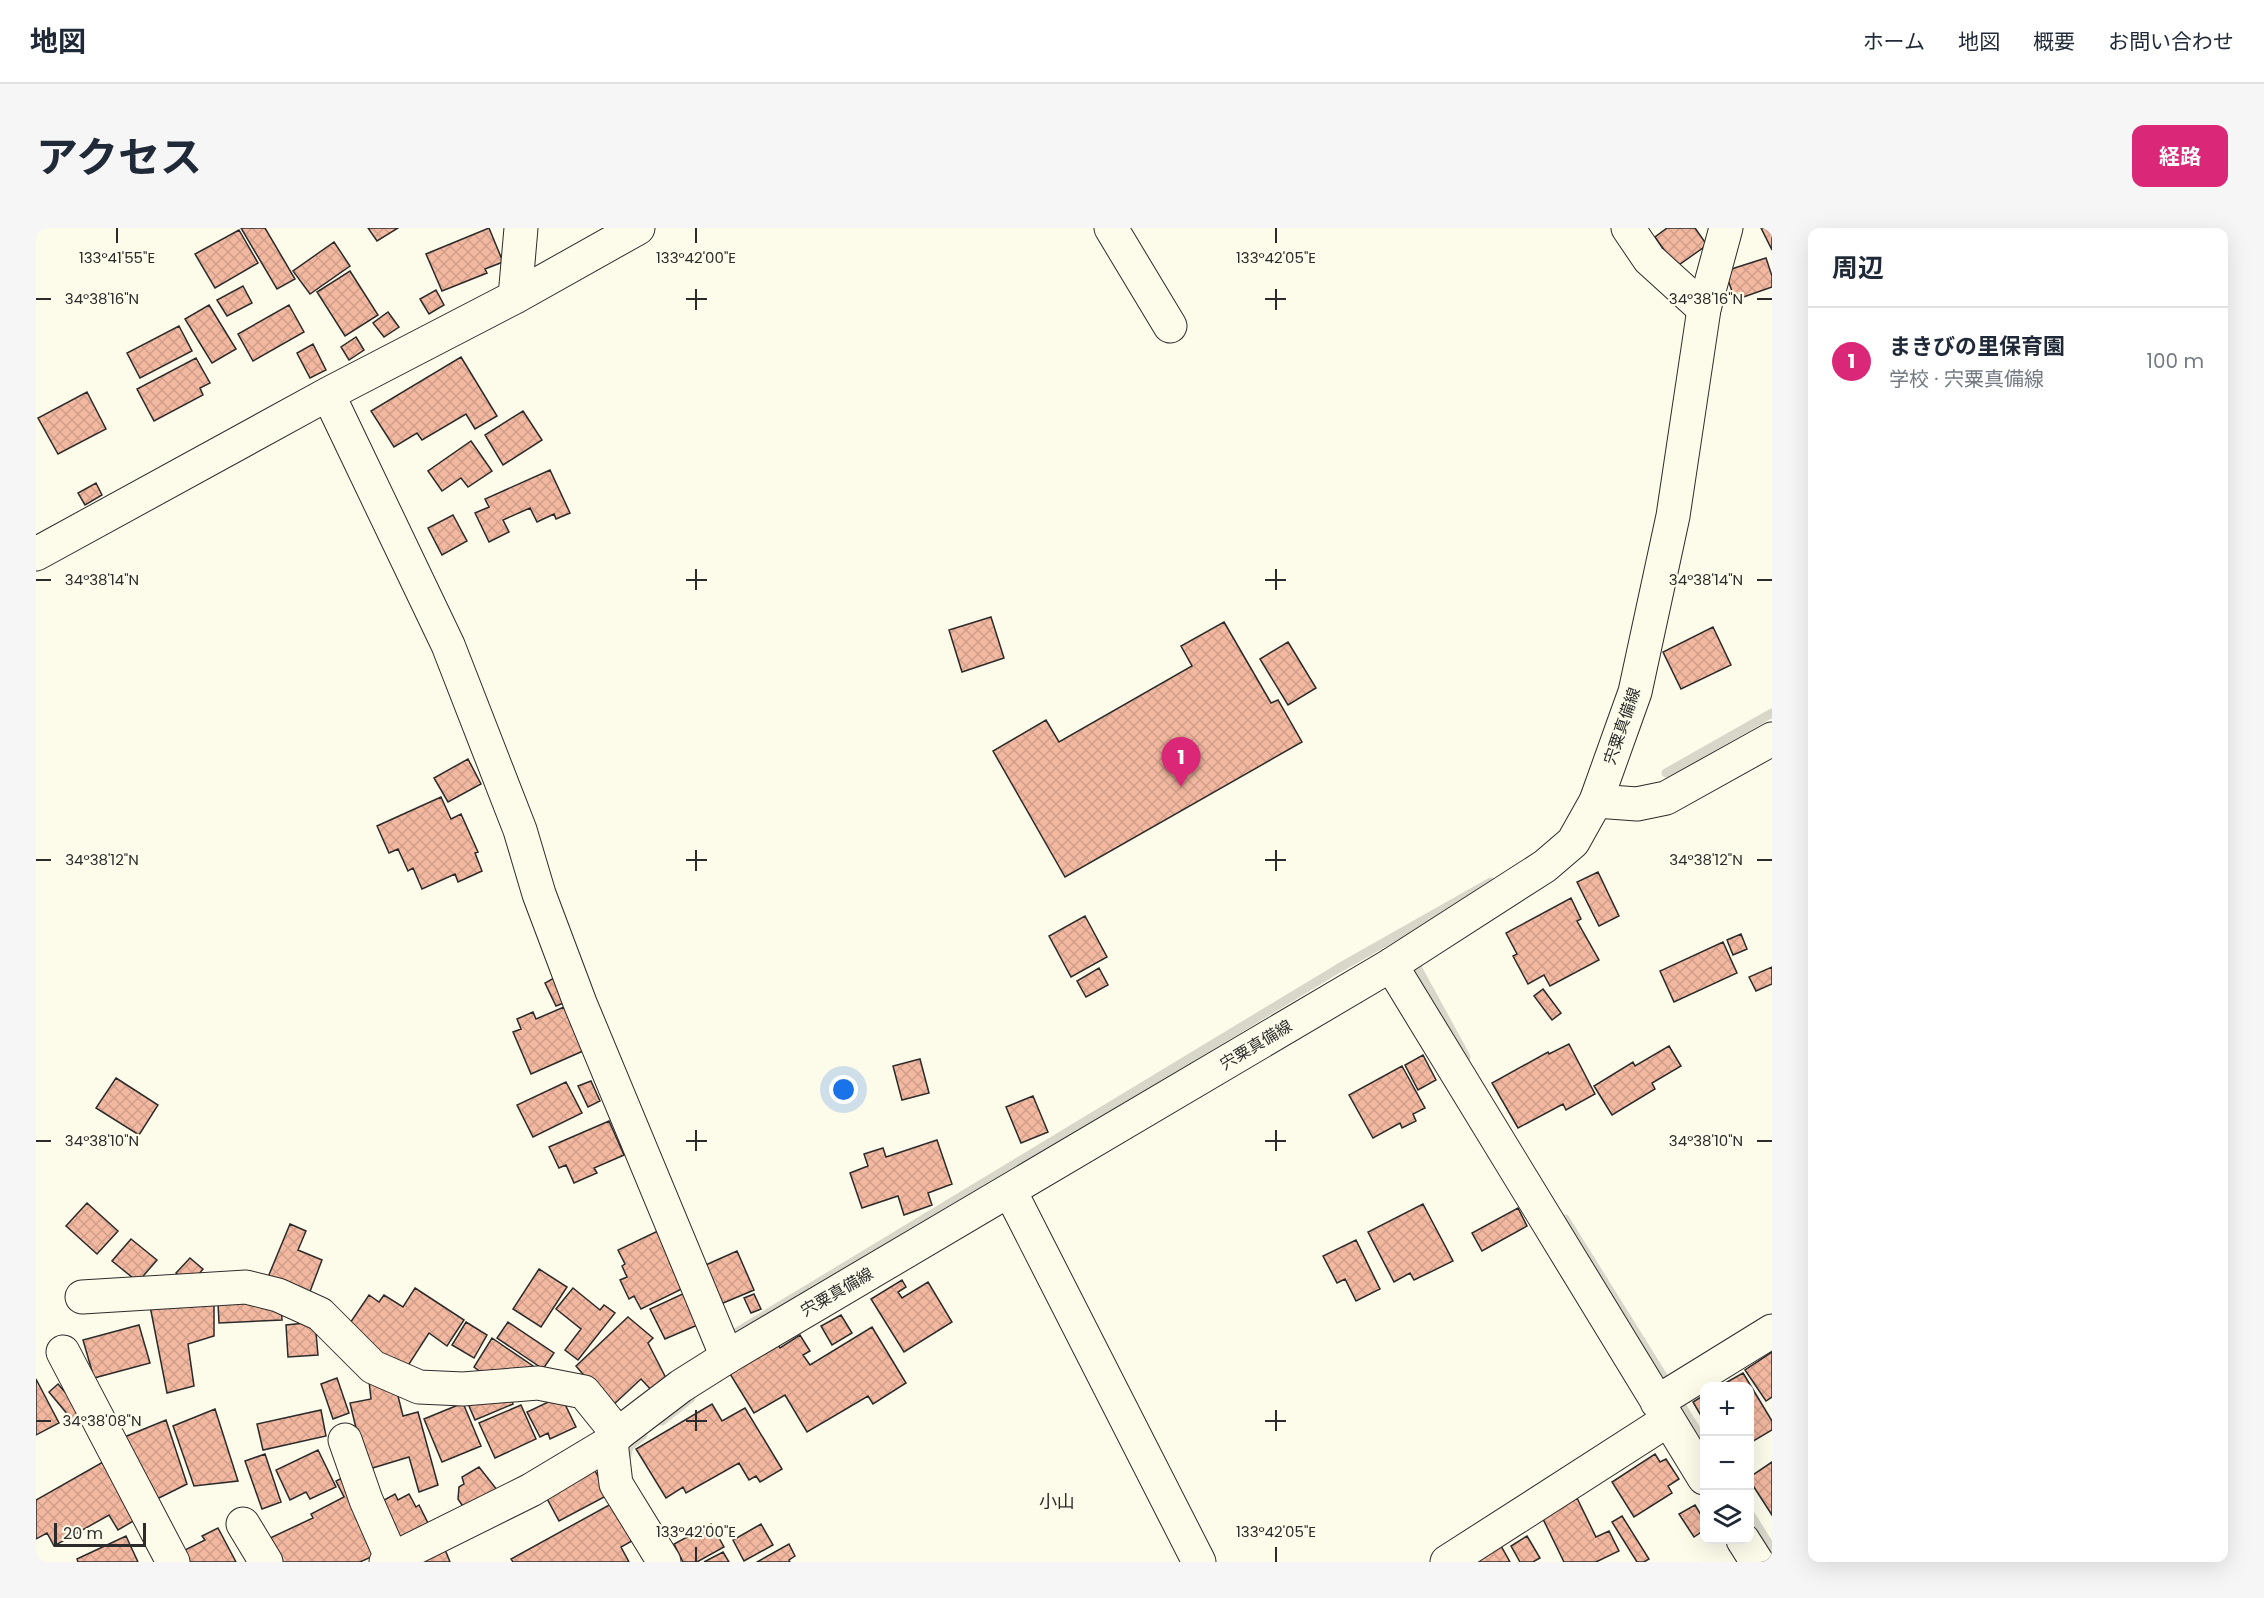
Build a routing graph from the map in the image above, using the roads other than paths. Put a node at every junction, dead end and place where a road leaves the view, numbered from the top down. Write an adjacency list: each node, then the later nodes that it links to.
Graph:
1 (521, 228): 6 (street)
2 (638, 228): 6 (street)
3 (1111, 228): 8 (street)
4 (1628, 228): 7 (street)
5 (1726, 228): 7 (street, 宍粟真備線)
6 (515, 297): 9 (street)
7 (1704, 309): 12 (street, 宍粟真備線)
8 (1170, 326)
9 (328, 394): 10 (street); 18 (street)
10 (36, 554)
11 (1772, 739): 12 (street)
12 (1596, 801): 13 (street, 宍粟真備線)
13 (1391, 965): 14 (street, 宍粟真備線); 19 (street)
14 (1010, 1191): 18 (street, 宍粟真備線); 29 (street)
15 (82, 1297): 20 (street)
16 (1772, 1331): 19 (street)
17 (63, 1352): 26 (street)
18 (727, 1357): 20 (street, 宍粟真備線)
19 (1668, 1401): 22 (street); 30 (street)
20 (614, 1438): 25 (street, 宍粟真備線); 28 (street)
21 (345, 1440): 25 (street)
22 (1700, 1469)
23 (243, 1524): 27 (street)
24 (1746, 1544): 31 (street)
25 (389, 1561)
26 (173, 1562)
27 (266, 1562)
28 (664, 1562)
29 (1199, 1562)
30 (1447, 1562)
31 (1757, 1562)

